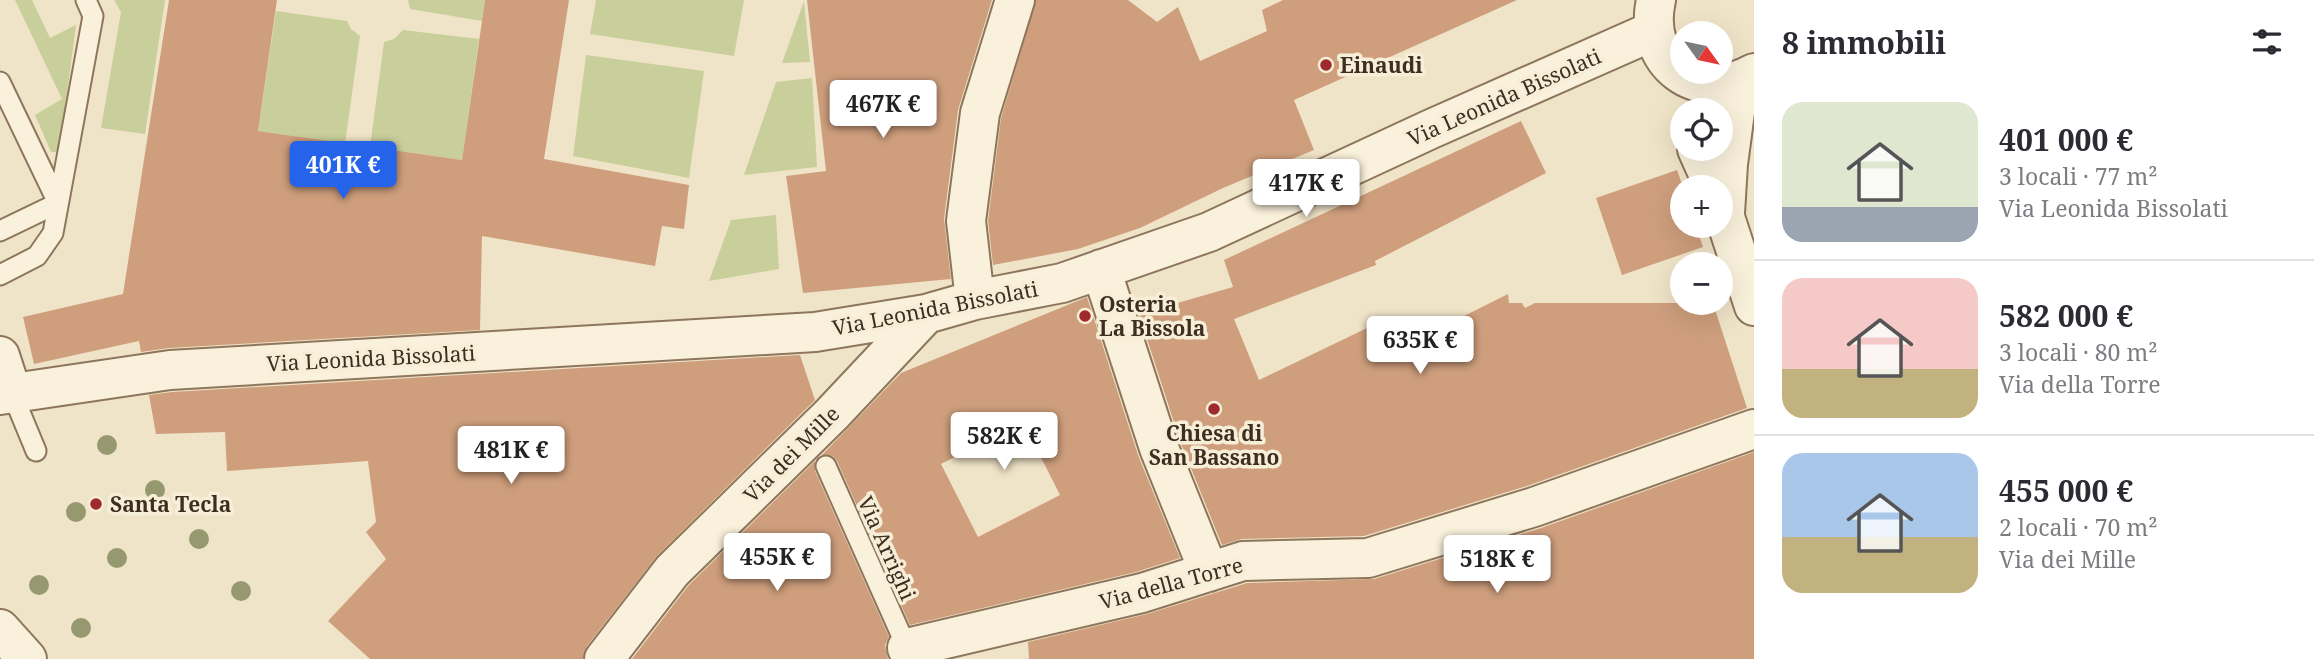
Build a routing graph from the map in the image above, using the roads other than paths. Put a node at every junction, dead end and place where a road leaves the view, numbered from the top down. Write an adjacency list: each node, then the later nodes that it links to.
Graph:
1 (86, 0): 8 (lane)
2 (1015, 0): 13 (street)
3 (1655, 15): 5 (street); 11 (street, Via Leonida Bissolati)
4 (0, 82): 8 (lane)
5 (1687, 94): 6 (street)
6 (1745, 101): 7 (street)
7 (1726, 175)
8 (58, 203): 9 (lane); 12 (lane)
9 (0, 231)
10 (1732, 238): 14 (street)
11 (1101, 270): 13 (street, Via Leonida Bissolati); 21 (street)
12 (0, 275)
13 (975, 300): 15 (street, Via Leonida Bissolati)
14 (1754, 306)
15 (926, 314): 17 (street, Via Leonida Bissolati); 25 (street, Via dei Mille)
16 (0, 356): 17 (street)
17 (6, 394): 19 (lane)
18 (1754, 429): 21 (street, Via della Torre)
19 (36, 452)
20 (826, 466): 23 (lane, Via Arrighi)
21 (1209, 572): 23 (street, Via della Torre)
22 (0, 629): 24 (street)
23 (910, 654)
24 (27, 659)
25 (604, 659)

